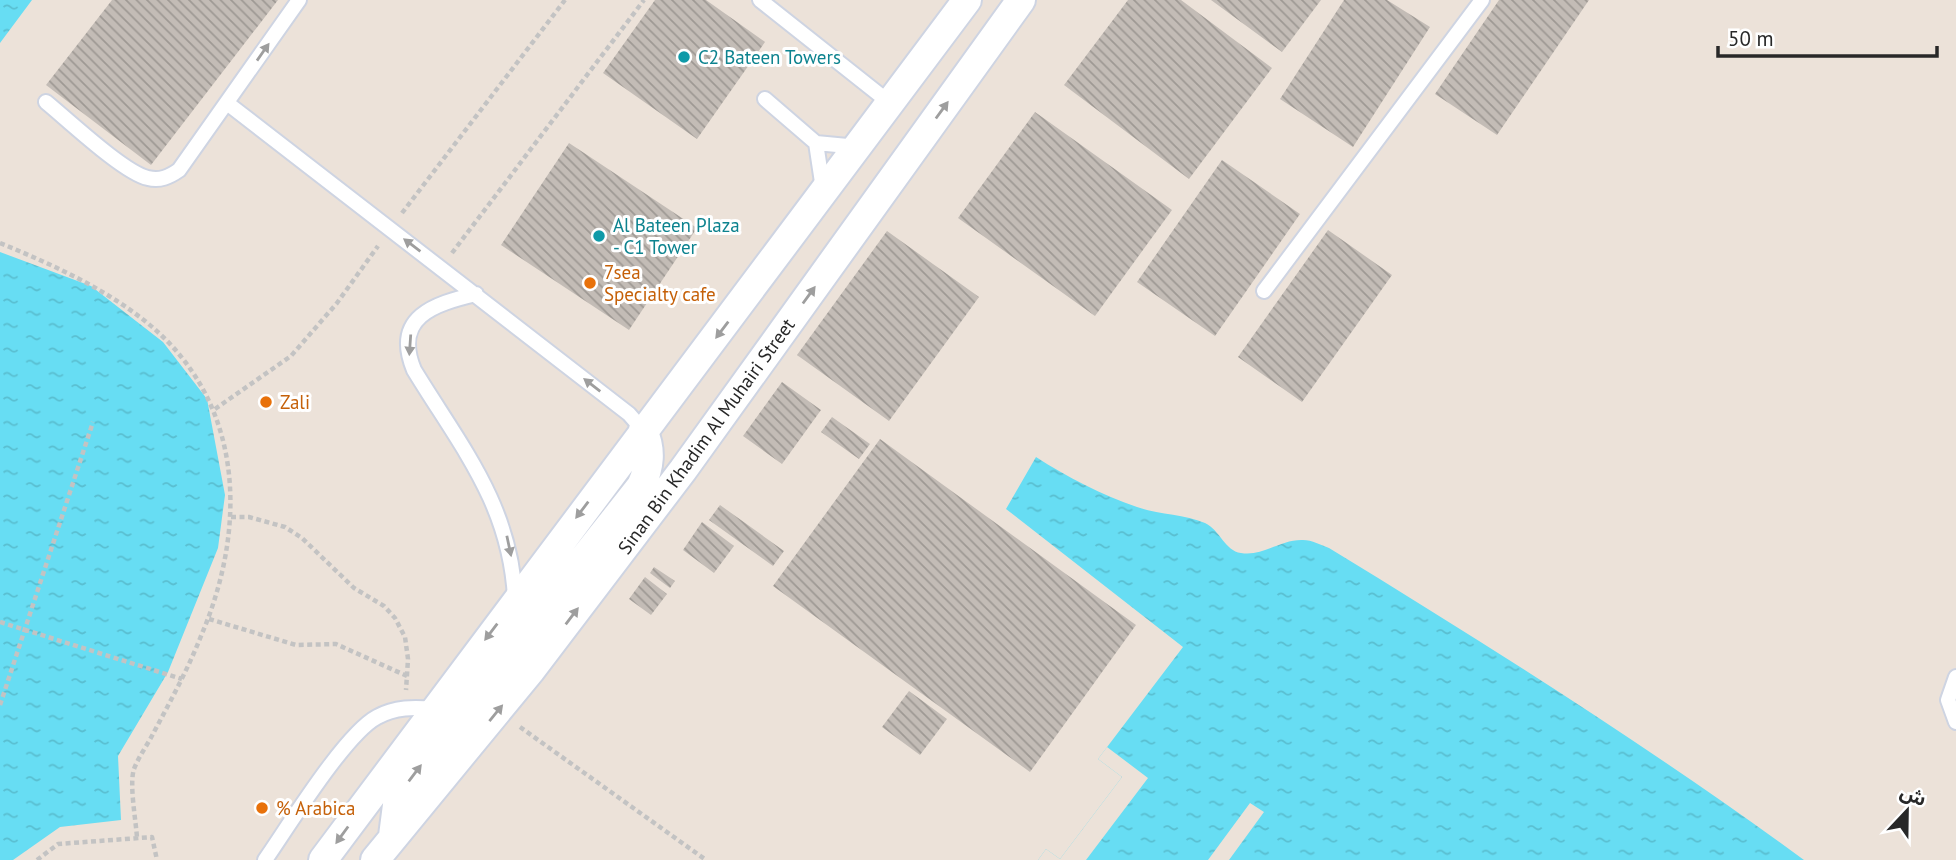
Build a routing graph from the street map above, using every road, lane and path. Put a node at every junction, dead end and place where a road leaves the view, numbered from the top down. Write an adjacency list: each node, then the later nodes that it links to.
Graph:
1 (299, 0): 9 (lane, one-way to 1)
2 (644, 0): 15 (path)
3 (760, 0): 10 (lane)
4 (967, 0): 10 (street)
5 (1021, 0): 31 (street, Sinan Bin Khadim Al Muhairi Street, one-way to 5)
6 (1482, 0): 16 (lane)
7 (765, 99): 11 (lane)
8 (46, 102): 9 (lane)
9 (228, 103): 15 (lane, one-way to 9)
10 (890, 103): 12 (street)
11 (816, 142): 12 (lane); 13 (lane)
12 (858, 147): 13 (street)
13 (824, 193): 19 (street, one-way to 19)
14 (0, 243): 20 (path)
15 (441, 267): 17 (lane)
16 (1264, 291)
17 (476, 294): 19 (lane, one-way to 17); 21 (lane, one-way to 21)
18 (93, 422): 24 (path)
19 (643, 430): 21 (street, one-way to 21); 33 (street, one-way to 19)
20 (230, 517): 22 (path); 25 (path)
21 (515, 600): 30 (street, one-way to 30)
22 (209, 619): 25 (path); 27 (path)
23 (0, 622): 24 (path)
24 (25, 630): 27 (path); 28 (path)
25 (407, 676): 29 (path)
26 (1956, 677): 32 (lane)
27 (182, 679): 34 (path)
28 (0, 705)
29 (404, 708): 30 (lane); 37 (lane)
30 (434, 709): 38 (street, one-way to 38)
31 (498, 711): 33 (street, Sinan Bin Khadim Al Muhairi Street, one-way to 31); 40 (path)
32 (1956, 722)
33 (393, 836): 39 (street, Sinan Bin Khadim Al Muhairi Street)
34 (137, 838): 35 (path); 36 (path)
35 (37, 860)
36 (157, 860)
37 (265, 860)
38 (323, 860)
39 (375, 860)
40 (706, 860)

